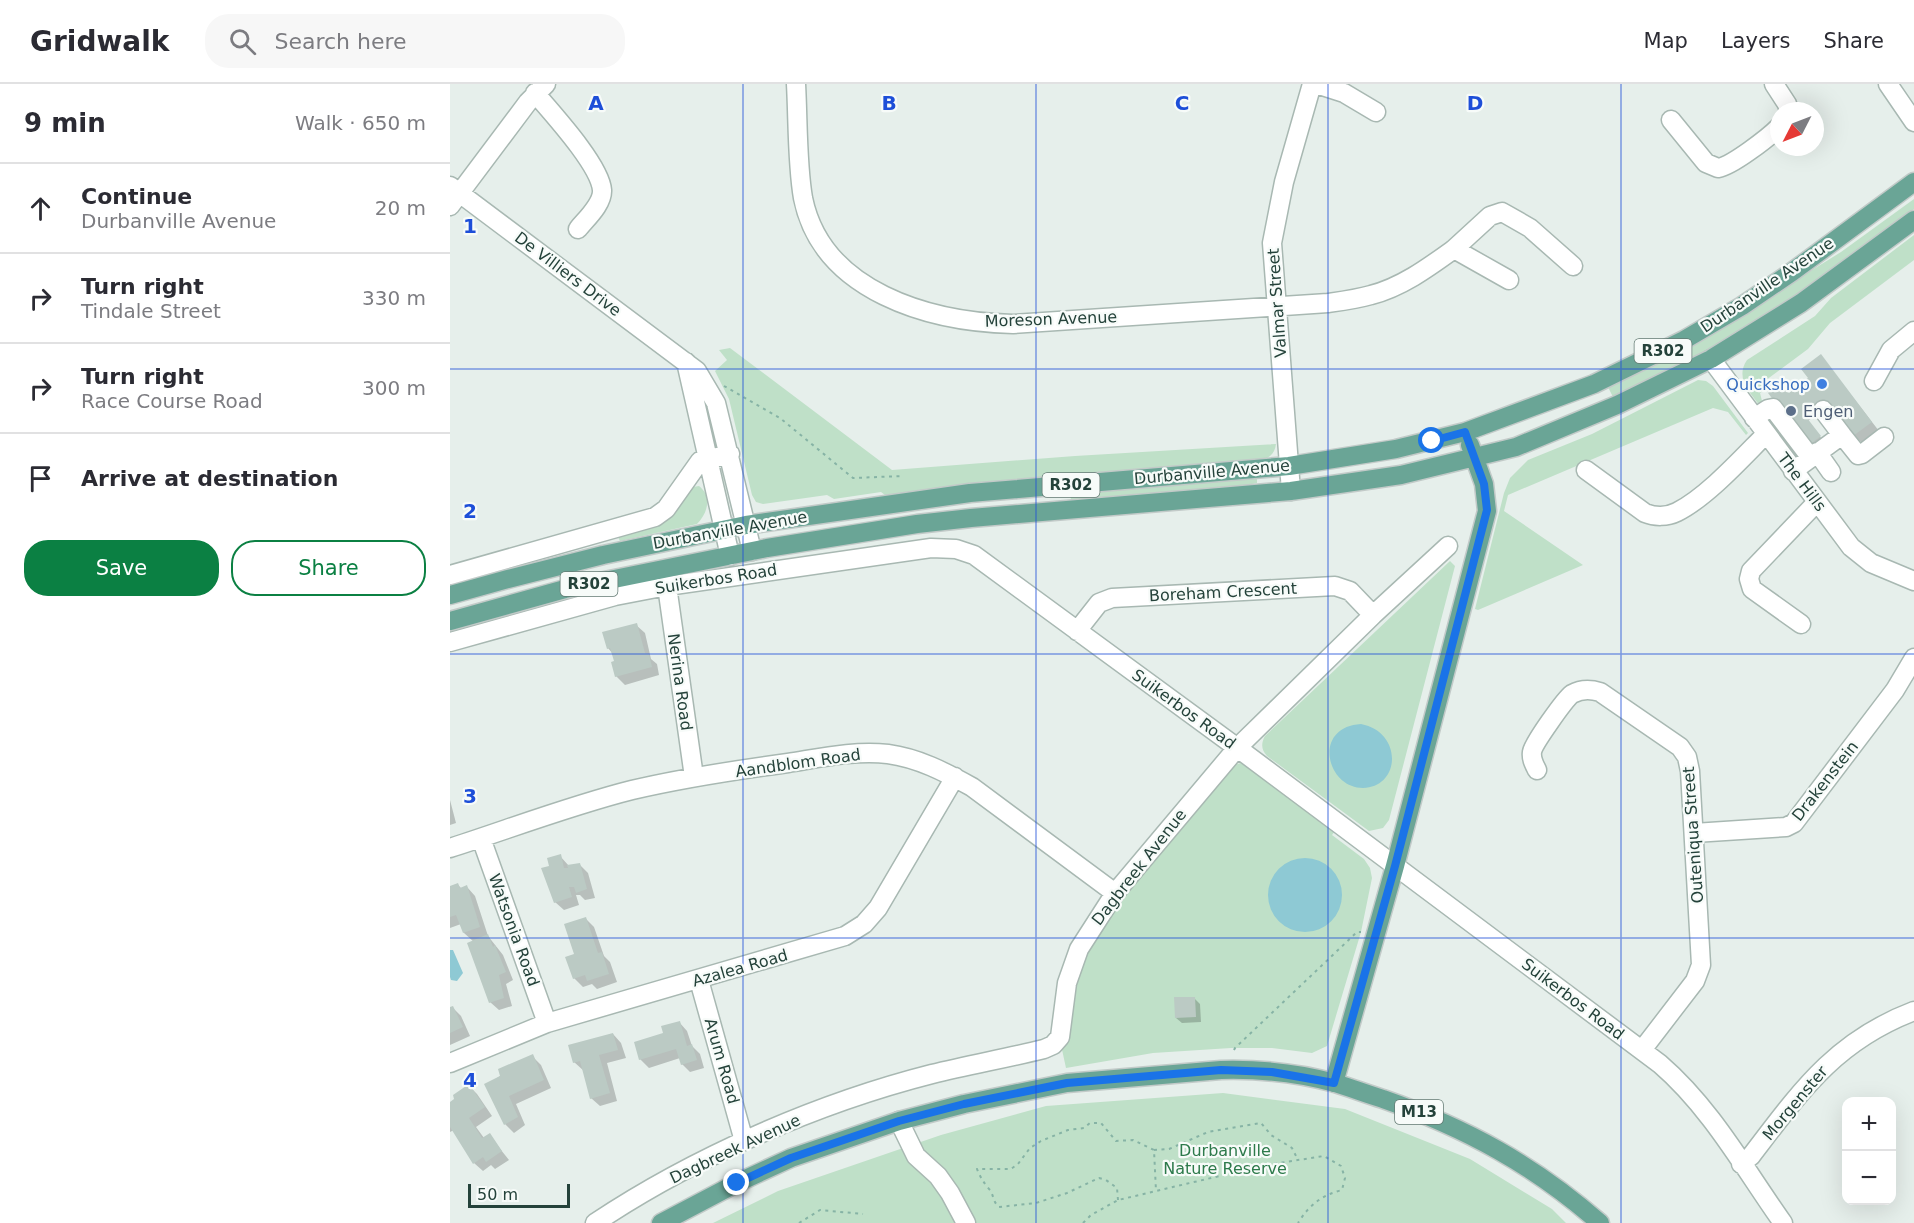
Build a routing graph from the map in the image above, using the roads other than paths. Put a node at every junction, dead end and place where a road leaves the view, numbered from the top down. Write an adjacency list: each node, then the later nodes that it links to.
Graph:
1 (796, 84): 18 (street, Moreson Avenue)
2 (1314, 84): 7 (street); 18 (street, Valmar Street)
3 (1774, 84): 6 (street)
4 (1888, 84): 9 (street)
5 (540, 89): 12 (street); 14 (street)
6 (1787, 102)
7 (1376, 112)
8 (1671, 120): 10 (street)
9 (1914, 122)
10 (1770, 136)
11 (1914, 182): 25 (main road, Durbanville Avenue / R302)
12 (453, 195): 21 (street, De Villiers Drive)
13 (1914, 220): 20 (main road, Durbanville Avenue / R302)
14 (578, 229)
15 (1454, 249): 16 (street, Moreson Avenue); 17 (street); 18 (street, Moreson Avenue)
16 (1573, 266)
17 (1509, 280)
18 (1276, 306): 33 (street, Valmar Street)
19 (1914, 332): 22 (street)
20 (1711, 359): 24 (street, The Hills); 31 (main road, Durbanville Avenue / R302)
21 (686, 362): 29 (street, De Villiers Drive); 32 (street)
22 (1874, 381)
23 (1822, 410): 27 (street)
24 (1754, 418): 26 (street, The Hills); 30 (street)
25 (1465, 432): 31 (main road); 33 (main road, Durbanville Avenue / R302)
26 (1766, 434): 34 (street); 35 (street, The Hills)
27 (1842, 435): 28 (street); 30 (street)
28 (1884, 437)
29 (730, 454): 32 (street); 39 (street, De Villiers Drive)
30 (1814, 455): 35 (street); 36 (street)
31 (1474, 456): 37 (main road, Durbanville Avenue / R302); 61 (main road)
32 (709, 459): 40 (street); 44 (street)
33 (1289, 466): 37 (street, Valmar Street); 39 (main road, Durbanville Avenue / R302)
34 (1587, 470)
35 (1794, 471): 38 (street, The Hills)
36 (1832, 472)
37 (1291, 491): 42 (main road, Durbanville Avenue / R302)
38 (1817, 502): 45 (street, The Hills); 50 (street)
39 (746, 525): 40 (main road, Durbanville Avenue / R302); 42 (street, De Villiers Drive)
40 (724, 528): 43 (street); 47 (main road, Durbanville Avenue / R302)
41 (1448, 546): 48 (street, Dagbreek Avenue)
42 (752, 551): 43 (main road, Durbanville Avenue / R302)
43 (730, 555): 49 (main road, Durbanville Avenue / R302)
44 (450, 574)
45 (1914, 581)
46 (667, 586): 51 (street, Suikerbos Road); 52 (street, Suikerbos Road); 56 (street, Nerina Road)
47 (450, 596)
48 (1373, 615): 51 (street, Boreham Crescent); 54 (street, Dagbreek Avenue)
49 (450, 621)
50 (1801, 624)
51 (1077, 632): 54 (street, Suikerbos Road)
52 (450, 642)
53 (1914, 658): 58 (street, Drakenstein)
54 (1237, 748): 61 (street, Suikerbos Road); 62 (street, Dagbreek Avenue)
55 (1537, 770): 58 (street, Outeniqua Street)
56 (694, 777): 57 (street, Aandblom Road); 59 (street, Aandblom Road)
57 (955, 777): 62 (street, Aandblom Road); 63 (street, Azalea Road)
58 (1694, 833): 66 (street, Outeniqua Street)
59 (481, 838): 60 (street, Aandblom Road); 65 (street, Watsonia Road)
60 (450, 848)
61 (1395, 866): 66 (street, Suikerbos Road); 68 (main road)
62 (1115, 893): 70 (street, Dagbreek Avenue)
63 (699, 980): 65 (street, Azalea Road); 70 (street, Arum Road)
64 (1914, 1011): 71 (street, Morgenster)
65 (547, 1023): 67 (street, Azalea Road)
66 (1642, 1050): 71 (street, Suikerbos Road)
67 (450, 1063)
68 (1334, 1083): 69 (main road, M13); 75 (main road, M13)
69 (899, 1121): 73 (main road, M13); 74 (street)
70 (744, 1141): 72 (street, Dagbreek Avenue)
71 (1741, 1164): 76 (street, Suikerbos Road)
72 (596, 1223)
73 (661, 1223)
74 (966, 1223)
75 (1600, 1223)
76 (1783, 1223)

